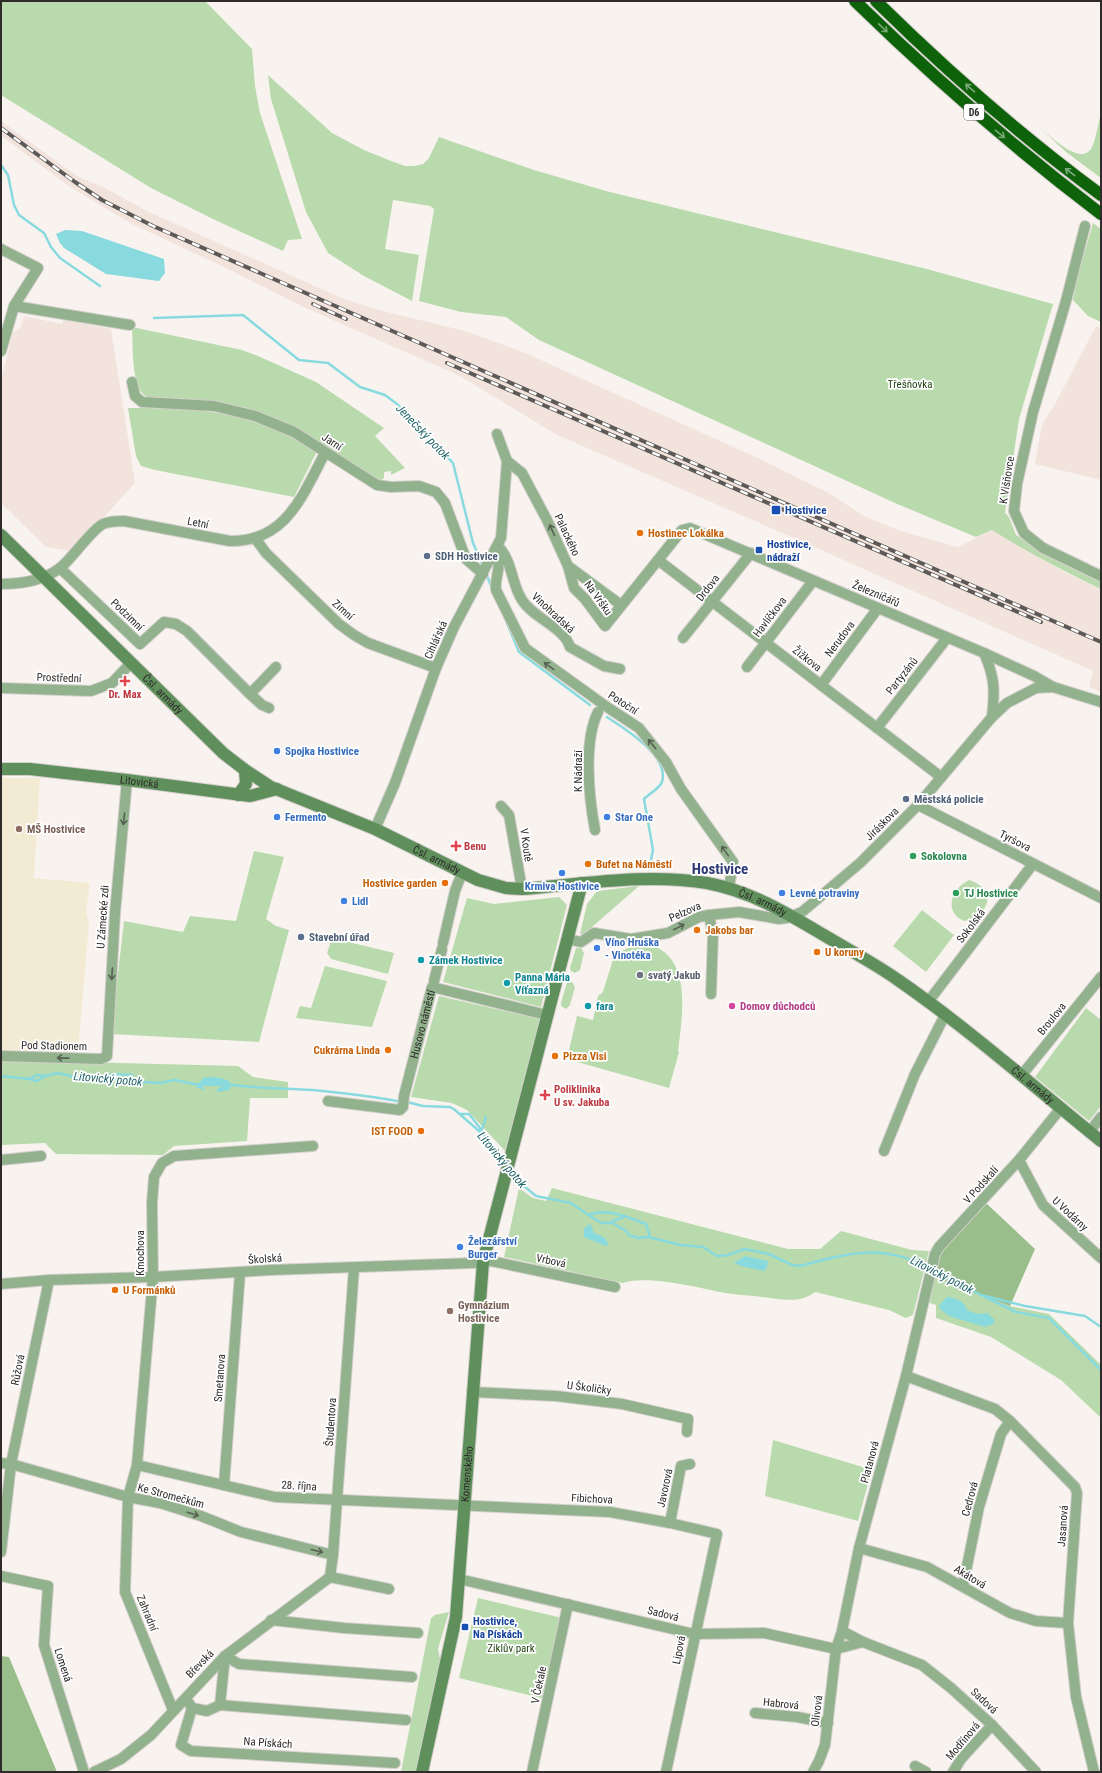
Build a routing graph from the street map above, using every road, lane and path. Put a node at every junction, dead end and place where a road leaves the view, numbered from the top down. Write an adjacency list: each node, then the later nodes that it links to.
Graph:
1 (855, 1): 4 (highway, D6, one-way to 4)
2 (876, 1): 3 (highway, D6, one-way to 2)
3 (1101, 195)
4 (1101, 214)
5 (1085, 226): 22 (street, K Višňovce)
6 (1, 250): 7 (street)
7 (14, 306): 8 (street); 9 (street)
8 (130, 325)
9 (1, 351)
10 (132, 382): 12 (street, Jarní)
11 (497, 434): 13 (street)
12 (325, 453): 15 (street, Letní); 21 (street, Jarní)
13 (507, 461): 16 (street, Cihlářská); 19 (street, Palackého, one-way to 13)
14 (1, 535): 23 (main road, Čsl. armády)
15 (255, 538): 20 (street, Letní); 36 (street, Zimní)
16 (496, 550): 21 (street, Cihlářská); 37 (street, Vinohradská); 60 (street, Potoční, one-way to 16)
17 (751, 553): 18 (street, Železničářů); 24 (street, Železničářů); 26 (street, Drdova)
18 (658, 560): 26 (street, Žižkova); 28 (street)
19 (568, 566): 28 (street, Palackého); 28 (street, Na Vršku)
20 (60, 568): 23 (street, Letní); 41 (street, Podzimní)
21 (485, 571): 36 (street, Cihlářská)
22 (1101, 576)
23 (44, 578): 25 (street, Letní); 33 (main road, Čsl. armády)
24 (813, 581): 27 (street, Železničářů); 31 (street, Havlíčkova)
25 (1, 584)
26 (712, 602): 29 (street, Drdova); 31 (street, Žižkova)
27 (878, 608): 30 (street, Železničářů); 38 (street, Nerudova)
28 (618, 609)
29 (683, 638)
30 (947, 638): 32 (street, Železničářů); 46 (street, Partyzánů)
31 (766, 642): 35 (street, Havlíčkova); 38 (street, Žižkova)
32 (984, 653): 39 (street, Železničářů); 45 (street)
33 (131, 663): 40 (street, Prostřední); 48 (main road, Čsl. armády)
34 (276, 667): 41 (street)
35 (747, 667)
36 (436, 668): 55 (street, Cihlářská)
37 (620, 669)
38 (821, 685): 46 (street, Žižkova)
39 (1053, 687): 42 (street, Jiráskova); 45 (street, Jiráskova)
40 (1, 688)
41 (250, 694): 43 (street, Podzimní)
42 (1101, 702)
43 (269, 708)
44 (598, 712): 56 (street, K Nádraží)
45 (992, 717): 49 (street, Jiráskova)
46 (877, 728): 49 (street, Žižkova)
47 (1, 769): 50 (main road, Litovická)
48 (245, 770): 51 (main road, Čsl. armády); 52 (main road)
49 (941, 777): 54 (street, Jiráskova)
50 (128, 780): 52 (main road, Litovická); 73 (street, U Zámecké zdi, one-way to 73)
51 (277, 789): 52 (main road, Litovická); 55 (main road, Čsl. armády)
52 (238, 795)
53 (502, 806): 61 (street, V Koutě)
54 (918, 806): 57 (street, Tyršova); 64 (street, Jiráskova)
55 (375, 829): 58 (main road, Čsl. armády)
56 (595, 830)
57 (1033, 864): 62 (street, Tyršova); 69 (street, Sokolská)
58 (462, 873): 61 (main road, Čsl. armády); 67 (street, Husovo náměstí)
59 (582, 883): 60 (main road, Čsl. armády); 61 (main road, Čsl. armády); 65 (main road)
60 (729, 888): 64 (main road, Čsl. armády)
61 (522, 890)
62 (1101, 898)
63 (709, 915): 64 (street, Pelzova); 65 (street, Pelzova, one-way to 63); 68 (street)
64 (792, 917): 69 (main road, Čsl. armády)
65 (567, 939): 70 (main road)
66 (1101, 977): 74 (street, Broulova)
67 (434, 980)
68 (711, 994)
69 (928, 1002): 71 (main road, Čsl. armády)
70 (547, 1015): 75 (street, Husovo náměstí); 86 (main road, Komenského)
71 (945, 1015): 74 (main road, Čsl. armády); 81 (street)
72 (1, 1056): 73 (street, Pod Stadionem, one-way to 72)
73 (107, 1056)
74 (1021, 1076): 76 (main road, Čsl. armády)
75 (328, 1101)
76 (1061, 1108): 78 (main road, Čsl. armády); 84 (street, V Podskalí)
77 (1101, 1117): 78 (street)
78 (1090, 1132): 79 (main road, Čsl. armády)
79 (1101, 1141)
80 (313, 1146): 89 (street, Kmochova)
81 (884, 1151)
82 (41, 1156): 83 (street)
83 (1, 1160)
84 (1019, 1160): 85 (street, U Vodárny); 91 (street, V Podskalí)
85 (1101, 1258)
86 (483, 1262): 87 (street, Školská); 93 (street, Vrbová); 95 (main road, Komenského)
87 (354, 1268): 88 (street, Školská); 103 (street, Študentova)
88 (240, 1273): 89 (street, Školská); 101 (street, Smetanova)
89 (153, 1277): 90 (street, Školská); 100 (street, Kmochova)
90 (49, 1280): 92 (street, Školská); 98 (street, Růžová)
91 (928, 1282): 94 (street, Platanová)
92 (1, 1284)
93 (615, 1287)
94 (906, 1376): 96 (street, Jasanová); 107 (street, Platanová)
95 (472, 1392): 97 (street, U Školičky); 104 (main road, Komenského)
96 (1010, 1421): 113 (street, Cedrová); 117 (street, Jasanová)
97 (687, 1432)
98 (6, 1464): 102 (street, Ke Stromečkům); 108 (street)
99 (690, 1464): 105 (street, Javorová)
100 (137, 1465): 101 (street, 28. října); 102 (street, Kmochova)
101 (224, 1485): 103 (street, 28. října)
102 (128, 1497): 109 (street, Ke Stromečkům, one-way to 109); 128 (street, Zahradní)
103 (337, 1500): 104 (street, 28. října); 109 (street, Študentova)
104 (464, 1506): 105 (street, Fibichova); 112 (main road, Komenského)
105 (670, 1523): 106 (street, Fibichova)
106 (717, 1534): 120 (street, Lipová)
107 (860, 1548): 113 (street, Akátová); 118 (street, Platanová)
108 (1, 1552)
109 (333, 1555): 111 (street, Študentova)
110 (1, 1576): 135 (street, Lomená)
111 (330, 1577): 114 (street); 116 (street, Břevská)
112 (459, 1579): 115 (street, Sadová); 137 (main road, Komenského)
113 (963, 1586): 117 (street, Akátová)
114 (389, 1589)
115 (568, 1604): 120 (street, Sadová); 138 (street, V Čekale)
116 (271, 1620): 119 (street); 123 (street, Břevská)
117 (1068, 1623): 144 (street, Jasanová)
118 (842, 1631): 121 (street, Sadová); 122 (street, Platanová)
119 (418, 1632)
120 (694, 1634): 122 (street, Sadová); 139 (street, Lipová)
121 (862, 1642): 122 (street, Sadová); 132 (street, Sadová)
122 (836, 1649): 131 (street, Olivová)
123 (225, 1656): 124 (street); 125 (street, Břevská); 126 (street)
124 (412, 1677)
125 (186, 1696): 127 (street); 128 (street, Břevská)
126 (220, 1705): 127 (street); 130 (street)
127 (192, 1708): 133 (street, Na Pískách)
128 (173, 1710): 136 (street, Břevská)
129 (755, 1713): 131 (street, Habrová)
130 (406, 1720)
131 (828, 1723): 140 (street, Olivová)
132 (992, 1725): 142 (street, Modřínová); 143 (street, Sadová)
133 (395, 1763)
134 (915, 1766): 141 (street)
135 (84, 1772)
136 (94, 1772)
137 (422, 1772)
138 (532, 1772)
139 (666, 1772)
140 (813, 1772)
141 (926, 1772)
142 (953, 1772)
143 (1036, 1772)
144 (1094, 1772)

